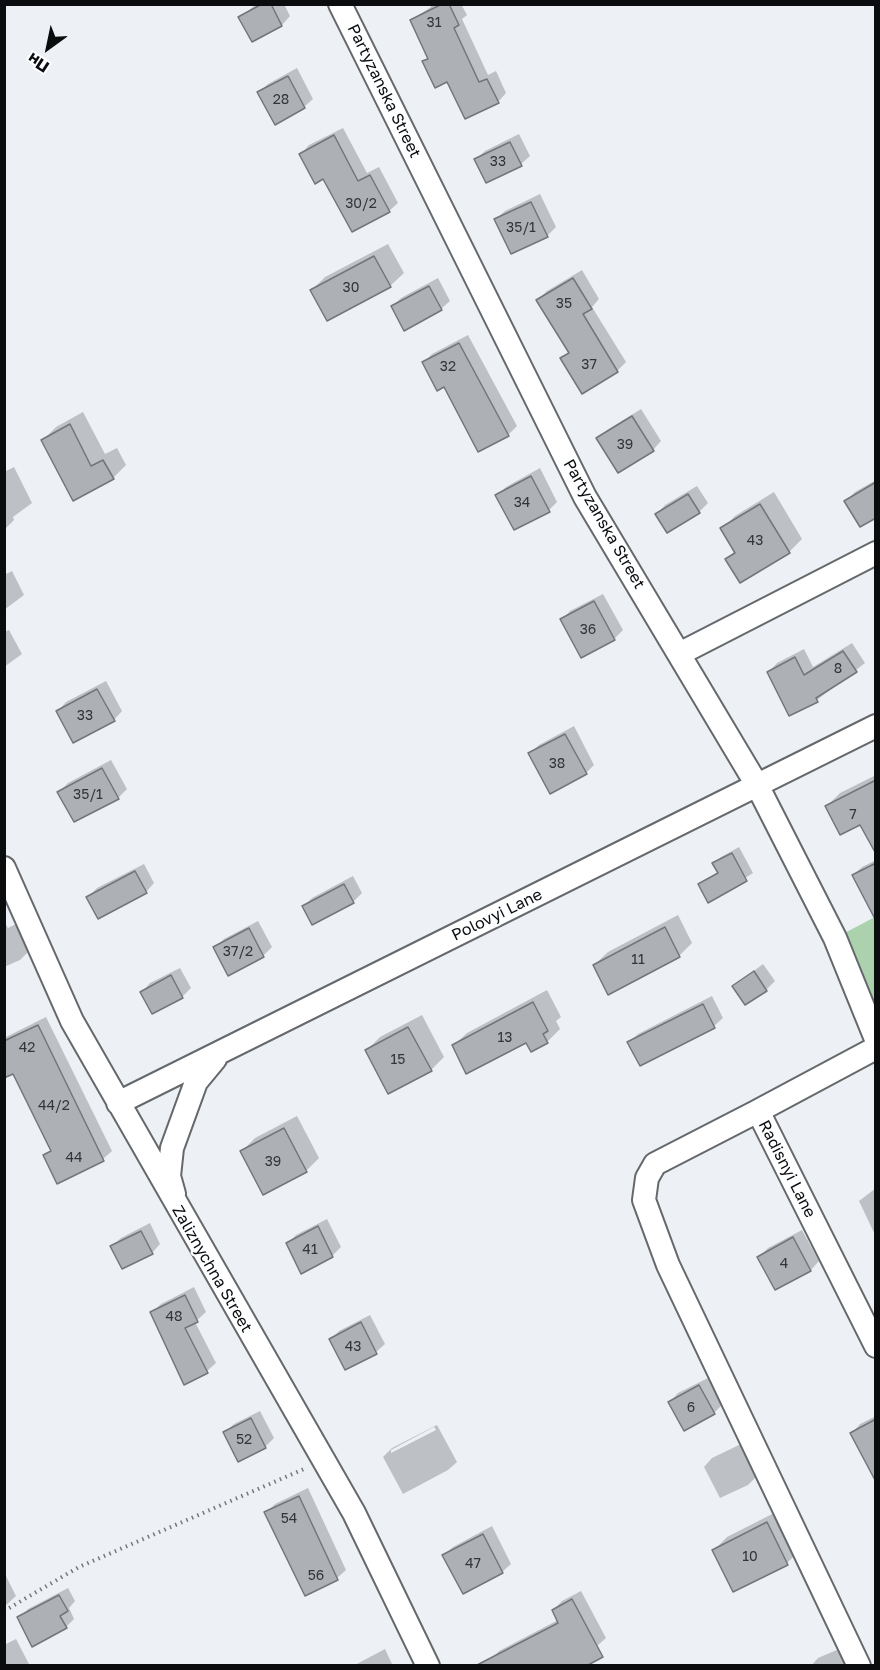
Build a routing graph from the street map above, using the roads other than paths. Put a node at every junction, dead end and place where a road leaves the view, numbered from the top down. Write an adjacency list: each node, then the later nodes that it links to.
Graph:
1 (340, 4): 3 (street, Partyzanska Street)
2 (876, 553): 3 (street)
3 (681, 653): 5 (street, Partyzanska Street)
4 (876, 726): 5 (street, Polovyi Lane)
5 (757, 785): 7 (street, Partyzanska Street); 9 (street, Polovyi Lane)
6 (4, 868): 10 (street, Zaliznychna Street)
7 (876, 1039)
8 (876, 1048): 11 (street, Radisnyi Lane)
9 (220, 1053): 10 (street, Polovyi Lane); 12 (street)
10 (118, 1103): 12 (street, Zaliznychna Street)
11 (758, 1111): 13 (street, Radisnyi Lane); 15 (street)
12 (180, 1212): 14 (street, Zaliznychna Street)
13 (876, 1346)
14 (428, 1665)
15 (859, 1665)

